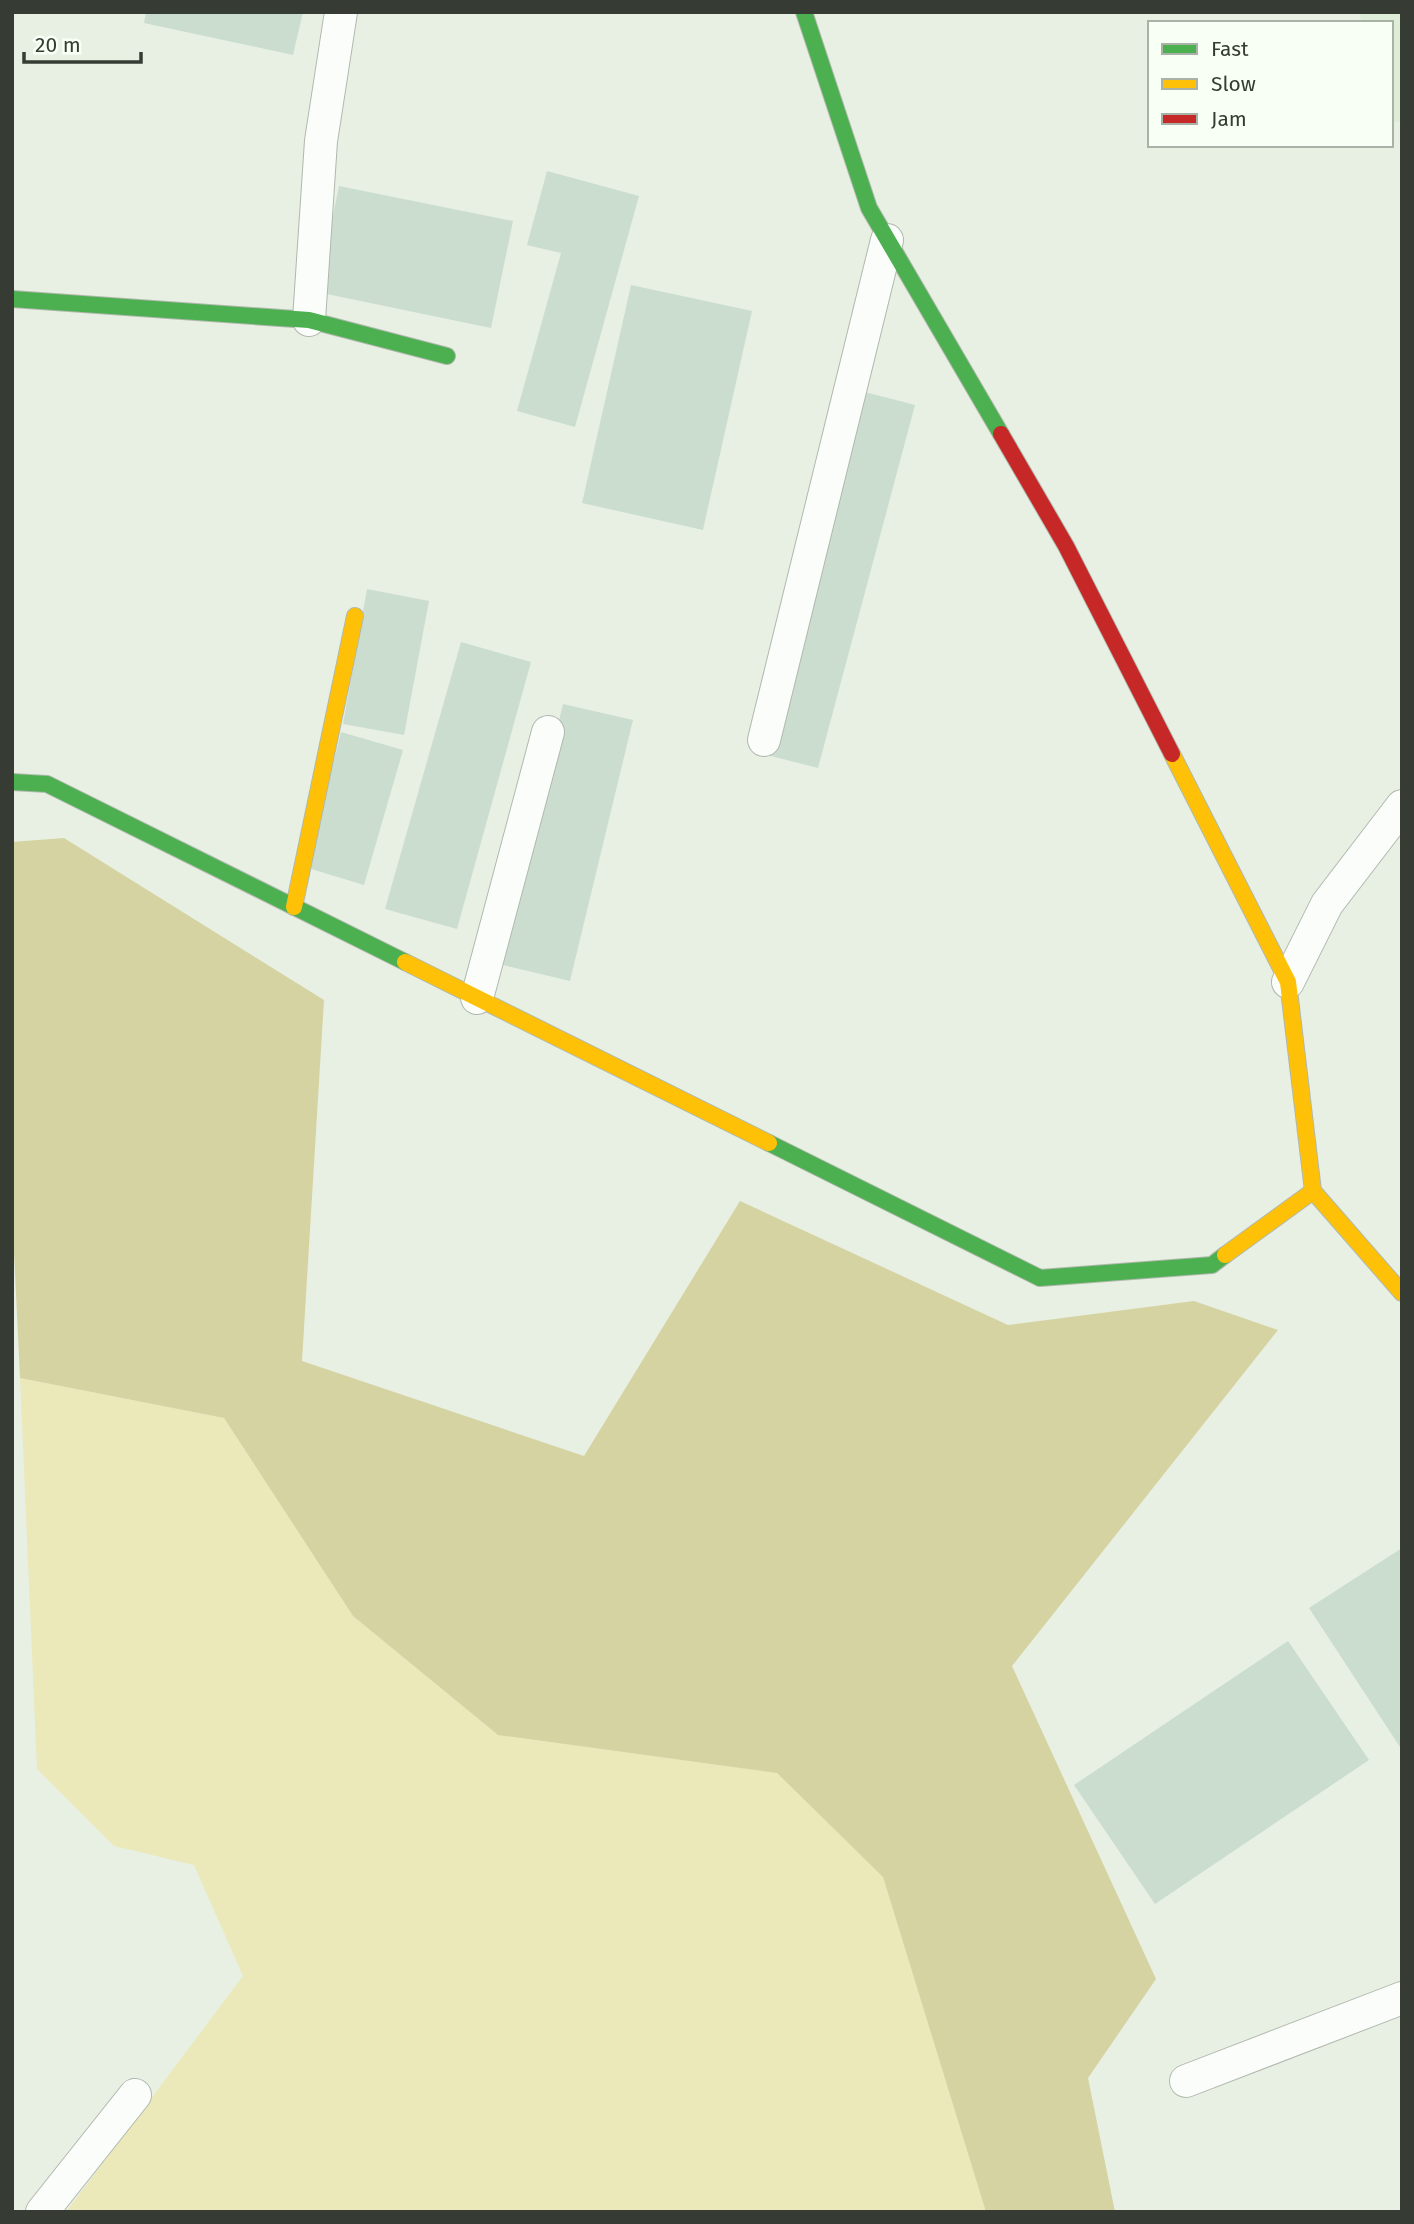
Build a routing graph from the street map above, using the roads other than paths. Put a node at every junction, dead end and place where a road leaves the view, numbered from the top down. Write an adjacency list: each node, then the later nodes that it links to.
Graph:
1 (341, 12): 5 (street)
2 (804, 12): 3 (street)
3 (887, 240): 9 (street); 13 (street)
4 (12, 299): 5 (street)
5 (309, 320): 6 (street)
6 (446, 356)
7 (355, 616): 12 (street)
8 (548, 732): 14 (street)
9 (764, 740)
10 (12, 782): 12 (street)
11 (1402, 806): 13 (street)
12 (294, 907): 14 (street)
13 (1288, 982): 15 (street)
14 (477, 998): 15 (street)
15 (1313, 1191): 16 (street)
16 (1402, 1293)
17 (1402, 1998): 18 (street)
18 (1186, 2081)
19 (135, 2095): 20 (street)
20 (41, 2212)

